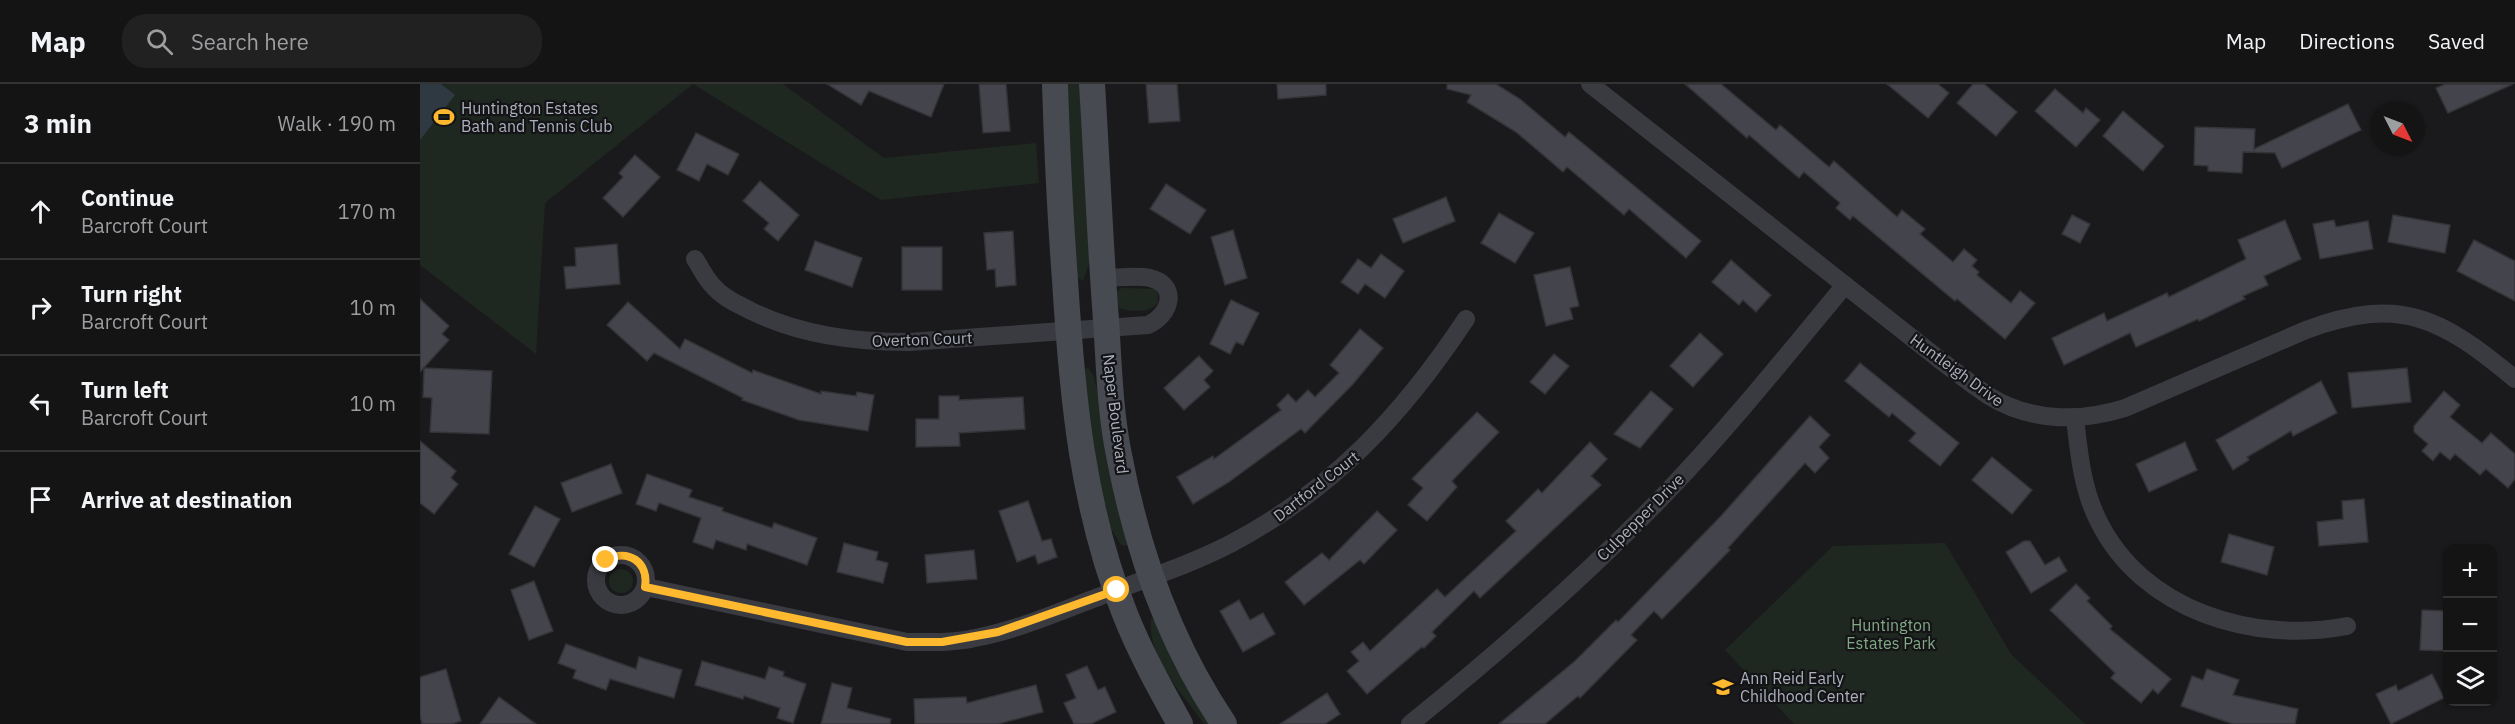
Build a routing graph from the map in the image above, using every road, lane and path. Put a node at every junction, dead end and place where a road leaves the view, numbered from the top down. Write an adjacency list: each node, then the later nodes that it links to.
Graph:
1 (1055, 84): 9 (main road)
2 (1092, 84): 5 (main road, Naper Boulevard)
3 (1590, 84): 6 (street, Huntleigh Drive)
4 (695, 259): 9 (street, Overton Court)
5 (1103, 278): 8 (main road, Naper Boulevard); 8 (street, Overton Court)
6 (1845, 285): 11 (street, Huntleigh Drive); 18 (street, Culpepper Drive)
7 (1466, 319): 12 (street, Dartford Court)
8 (1106, 326): 9 (street, Overton Court); 12 (main road, Naper Boulevard)
9 (1068, 331): 14 (main road)
10 (2515, 379): 11 (street, Huntleigh Drive)
11 (2075, 418): 15 (street)
12 (1151, 577): 14 (street, Dartford Court); 17 (main road, Naper Boulevard)
13 (645, 587): 14 (street, Dartford Court)
14 (1117, 590): 16 (main road)
15 (2348, 626)
16 (1180, 724)
17 (1224, 724)
18 (1410, 724)

